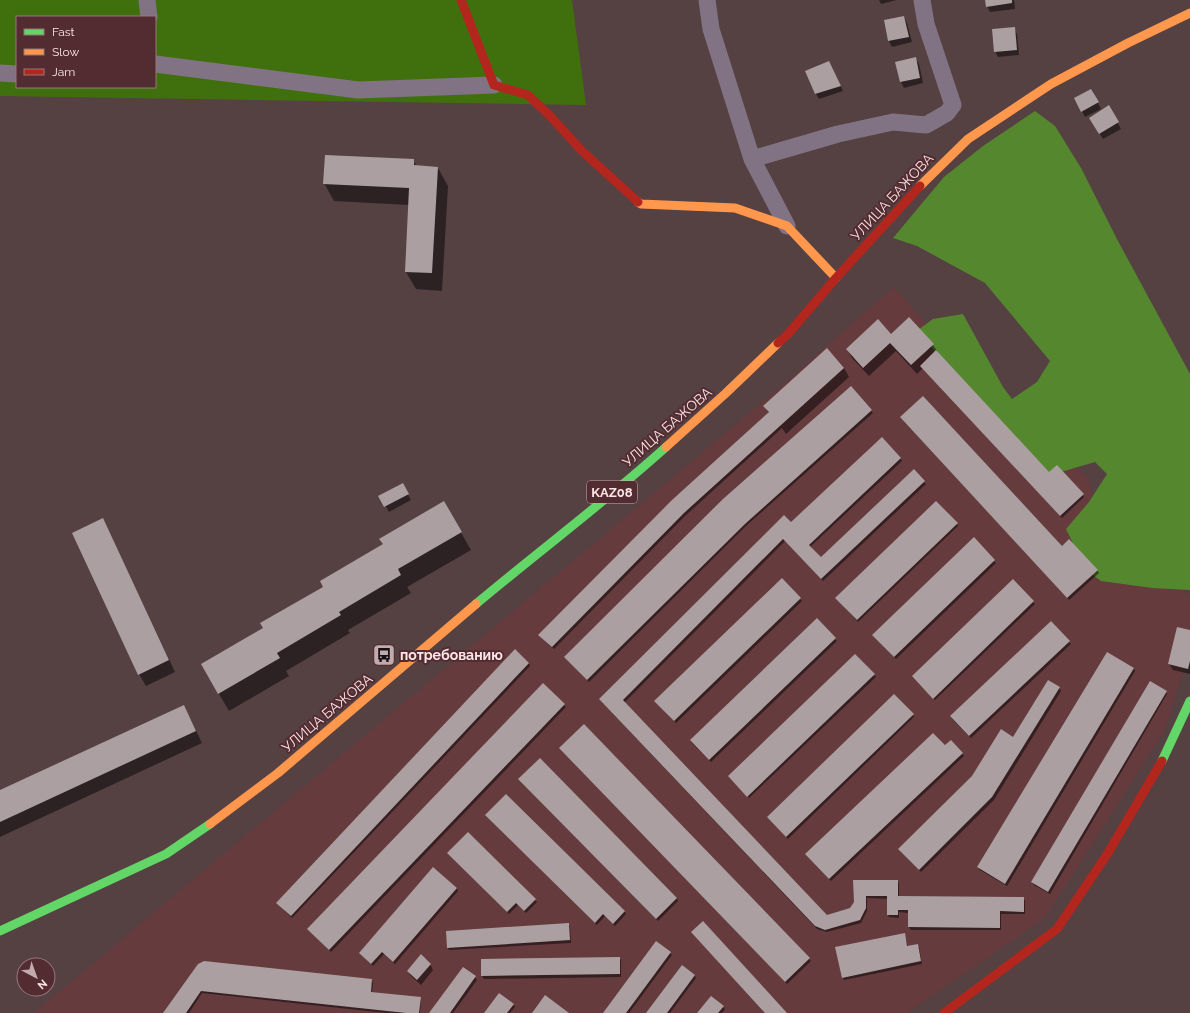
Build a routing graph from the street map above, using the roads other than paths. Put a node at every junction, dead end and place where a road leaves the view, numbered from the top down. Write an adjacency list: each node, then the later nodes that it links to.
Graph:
1 (147, 0): 6 (street)
2 (461, 0): 10 (main road)
3 (707, 0): 11 (street)
4 (922, 0): 11 (street)
5 (1190, 13): 13 (main road, УЛИЦА БАЖОВА / KAZ08)
6 (149, 16)
7 (156, 64): 10 (street)
8 (0, 73): 9 (street)
9 (16, 74)
10 (494, 85): 12 (main road)
11 (752, 159): 12 (street)
12 (787, 226): 13 (main road)
13 (836, 278): 15 (main road, УЛИЦА БАЖОВА / KAZ08)
14 (1190, 701): 16 (main road)
15 (0, 931)
16 (944, 1013)

